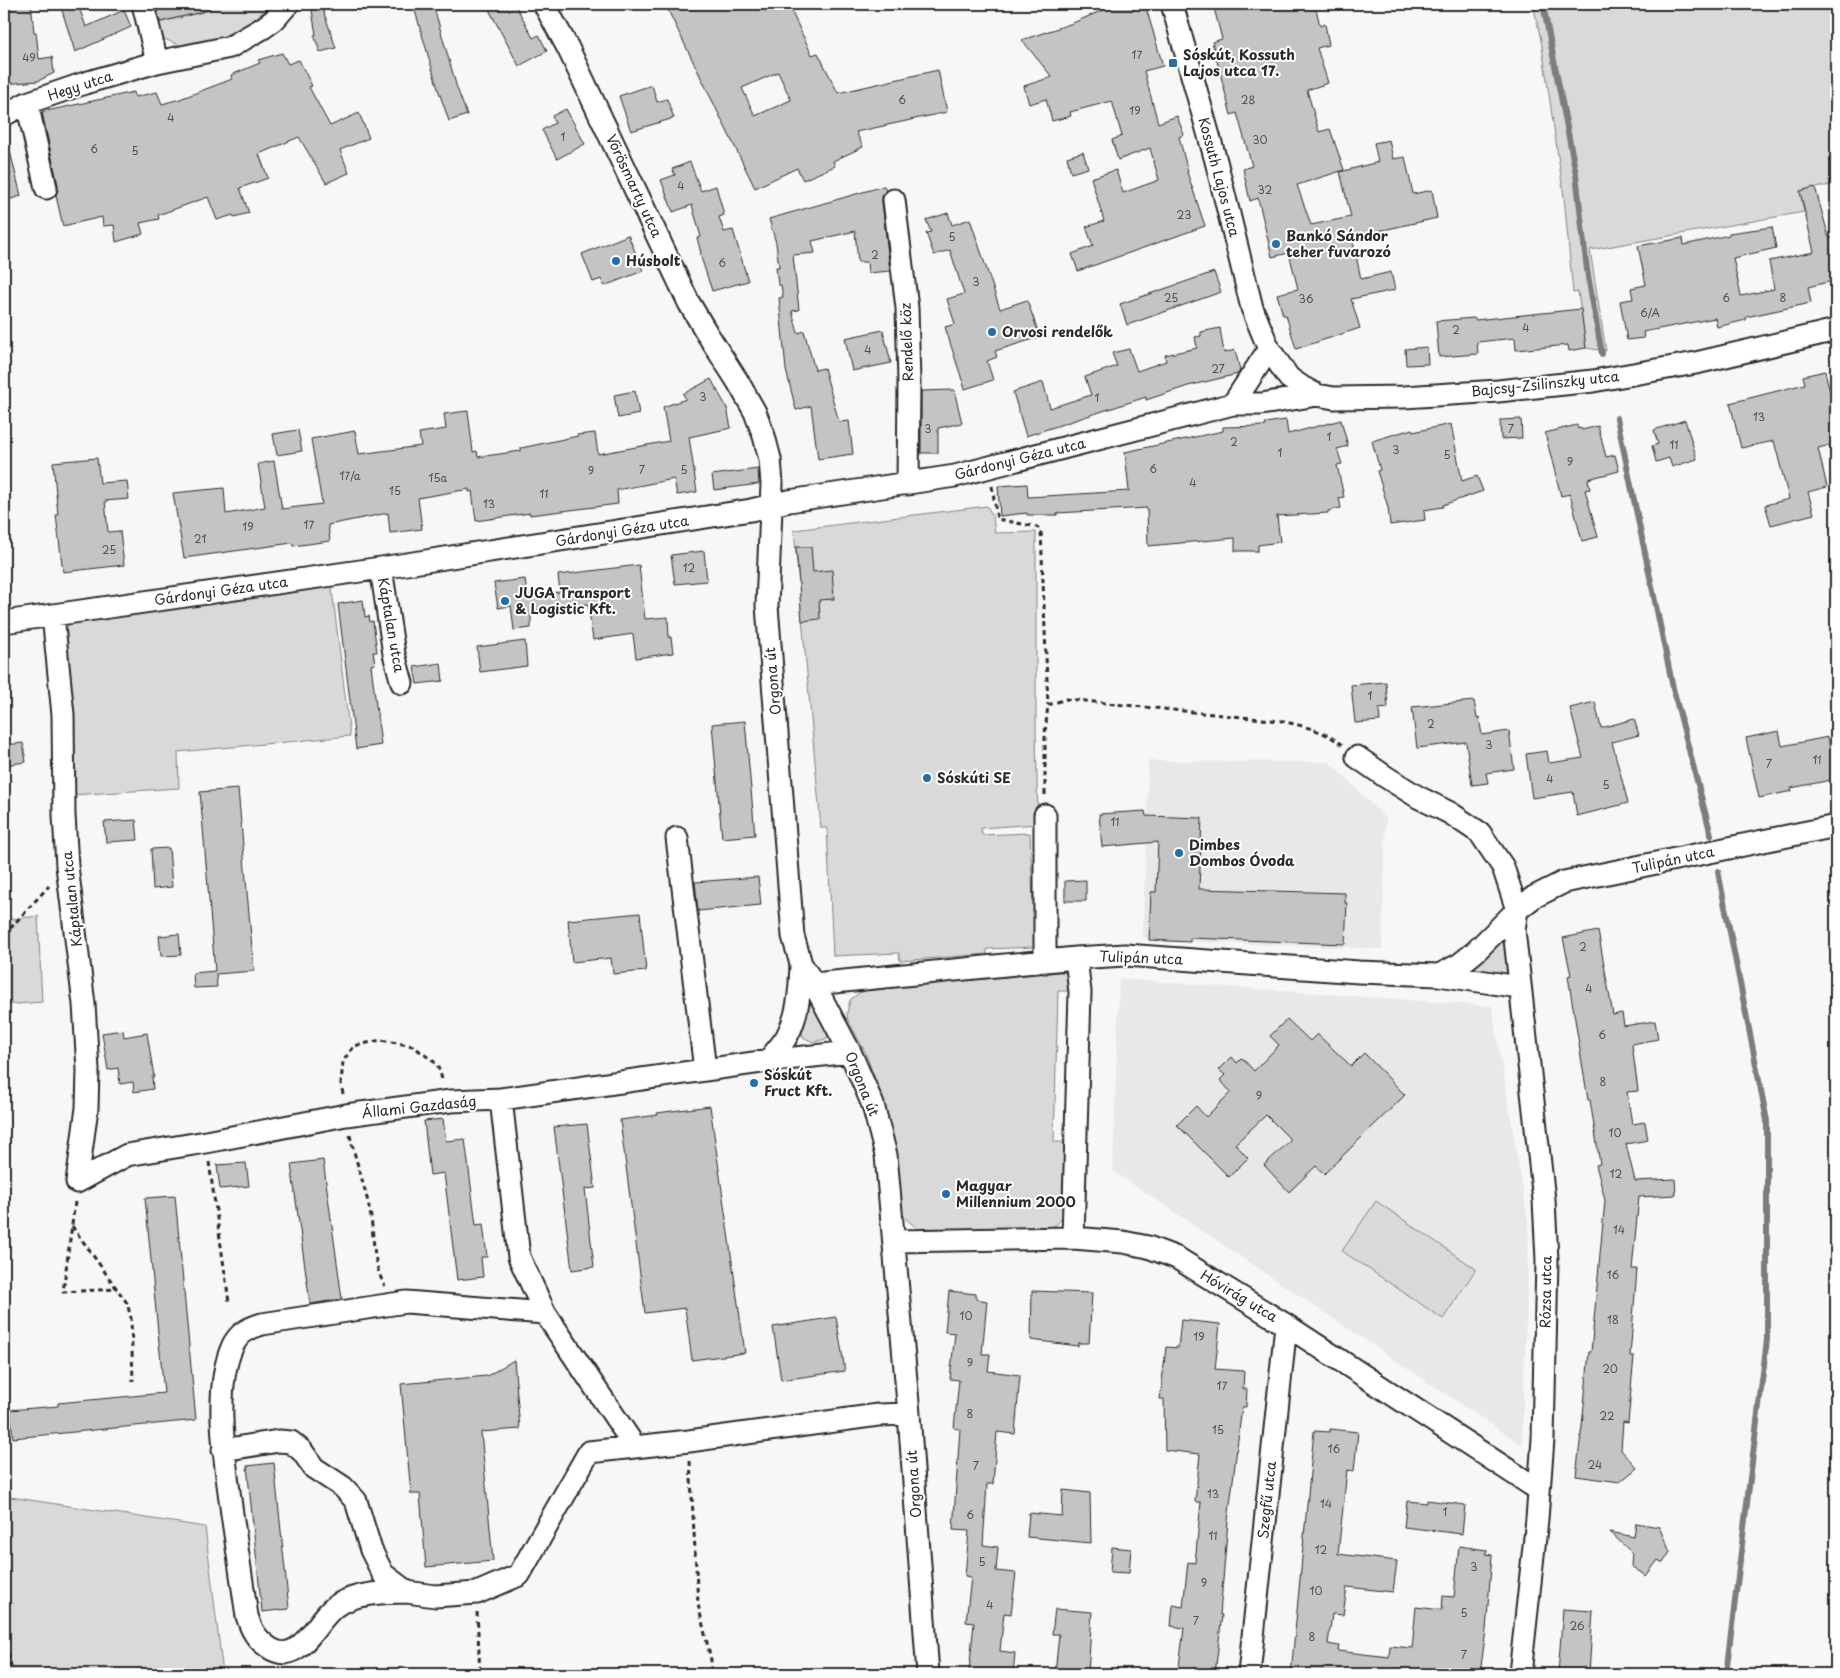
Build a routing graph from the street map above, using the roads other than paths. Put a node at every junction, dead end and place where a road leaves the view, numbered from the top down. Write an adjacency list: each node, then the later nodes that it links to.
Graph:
1 (143, 4): 5 (street)
2 (288, 4): 5 (street, Hegy utca)
3 (544, 4): 15 (street, Vörösmarty utca)
4 (1172, 4): 11 (street, Kossuth Lajos utca)
5 (158, 62): 6 (street, Hegy utca)
6 (27, 103): 7 (street, Hegy utca); 8 (street)
7 (4, 115)
8 (46, 188)
9 (894, 200): 14 (street, Rendelő köz)
10 (1836, 330): 12 (street, Bajcsy-Zsilinszky utca)
11 (1269, 349): 12 (street, Bajcsy-Zsilinszky utca); 13 (street)
12 (1317, 395): 13 (street, Gárdonyi Géza utca)
13 (1233, 404): 14 (street, Gárdonyi Géza utca)
14 (908, 484): 15 (street, Gárdonyi Géza utca)
15 (772, 506): 16 (street, Gárdonyi Géza utca); 27 (street, Orgona út)
16 (381, 568): 17 (street, Gárdonyi Géza utca); 19 (street, Káptalan utca)
17 (53, 615): 18 (street, Gárdonyi Géza utca); 35 (street, Káptalan utca)
18 (4, 622)
19 (402, 683)
20 (1357, 757): 24 (street)
21 (1045, 815): 26 (street)
22 (1836, 826): 24 (street, Tulipán utca)
23 (677, 838): 33 (street)
24 (1517, 910): 28 (street, Tulipán utca); 30 (street, Rózsa utca)
25 (1076, 958): 26 (street, Tulipán utca); 28 (street, Tulipán utca); 36 (street)
26 (1045, 962): 29 (street, Tulipán utca)
27 (801, 964): 29 (street, Orgona út); 32 (street)
28 (1439, 975): 30 (street, Tulipán utca)
29 (814, 984): 31 (street, Orgona út)
30 (1520, 988): 43 (street, Rózsa utca)
31 (850, 1052): 32 (street, Állami Gazdaság); 37 (street, Orgona út)
32 (768, 1061): 33 (street, Állami Gazdaság)
33 (705, 1070): 34 (street, Állami Gazdaság)
34 (501, 1099): 35 (street, Állami Gazdaság); 38 (street)
35 (77, 1182)
36 (1073, 1238): 37 (street, Hóvirág utca); 39 (street, Hóvirág utca)
37 (895, 1240): 40 (street, Orgona út)
38 (545, 1314): 41 (street); 42 (street)
39 (1286, 1325): 43 (street, Hóvirág utca); 46 (street, Szegfű utca)
40 (909, 1414): 41 (street); 45 (street, Orgona út)
41 (635, 1447): 44 (street)
42 (223, 1450): 44 (street); 44 (street)
43 (1539, 1490): 47 (street, Rózsa utca)
44 (407, 1592)
45 (928, 1674)
46 (1249, 1674)
47 (1520, 1674)

